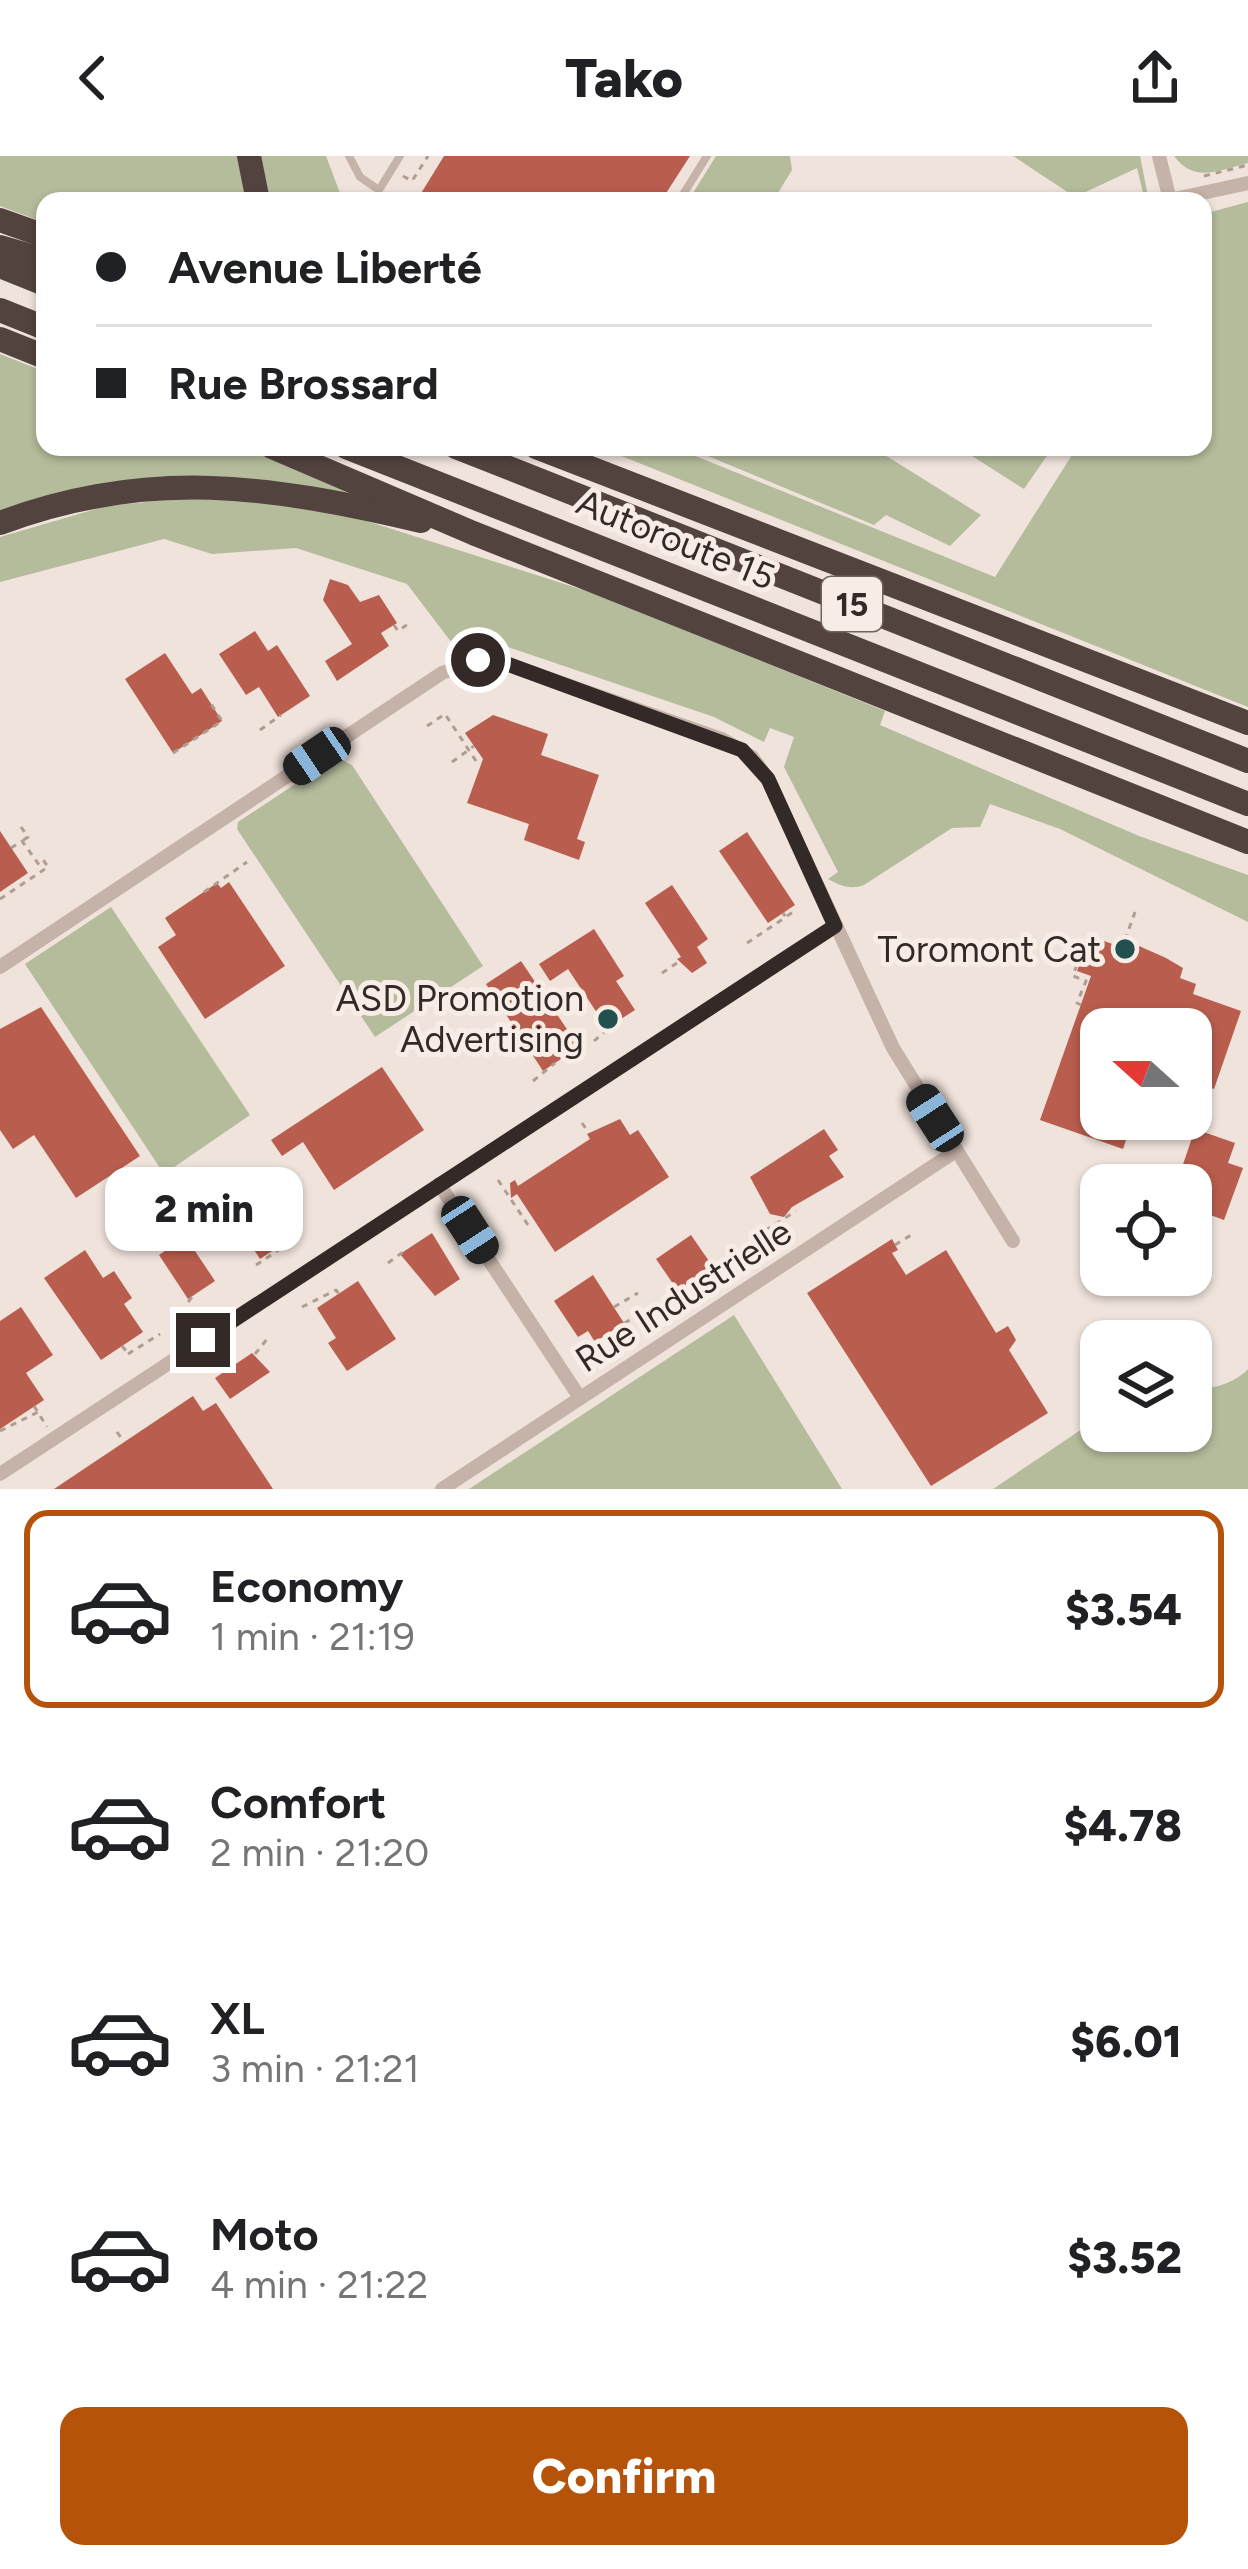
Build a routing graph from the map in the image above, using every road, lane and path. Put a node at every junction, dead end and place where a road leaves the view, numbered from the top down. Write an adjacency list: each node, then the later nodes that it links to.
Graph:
1 (249, 156): 12 (highway)
2 (350, 156): 11 (lane)
3 (400, 156): 11 (lane)
4 (428, 156): 8 (path)
5 (707, 156): 13 (lane)
6 (1159, 156): 14 (street)
7 (1248, 165): 9 (path)
8 (400, 174)
9 (1204, 176)
10 (1248, 182): 15 (street)
11 (379, 190)
12 (256, 192)
13 (685, 192)
14 (1168, 192)
15 (1205, 192)
16 (0, 220): 17 (highway)
17 (36, 233)
18 (0, 247): 19 (highway)
19 (36, 257)
20 (0, 266): 21 (highway)
21 (36, 280)
22 (0, 310): 23 (highway)
23 (36, 324)
24 (0, 339): 25 (highway)
25 (36, 353)
26 (293, 456): 33 (highway)
27 (369, 456): 48 (highway, Autoroute 15 / 15)
28 (479, 456): 45 (highway, Autoroute 15 / 15)
29 (559, 456): 31 (highway)
30 (575, 456): 31 (highway)
31 (681, 503): 38 (highway)
32 (0, 523): 33 (highway)
33 (473, 533): 51 (highway)
34 (411, 622): 35 (path)
35 (394, 625)
36 (211, 704): 41 (path)
37 (281, 715): 40 (path)
38 (1248, 723)
39 (427, 726): 43 (path)
40 (260, 730)
41 (197, 738): 42 (path); 44 (path)
42 (203, 747)
43 (472, 748): 46 (path); 47 (path)
44 (173, 754)
45 (1248, 760)
46 (476, 761)
47 (452, 762)
48 (1248, 804)
49 (21, 826): 50 (path)
50 (22, 842): 52 (path); 55 (path)
51 (1248, 842)
52 (11, 848)
53 (40, 855): 55 (path)
54 (247, 862): 56 (path)
55 (43, 870): 57 (path)
56 (204, 892)
57 (0, 899)
58 (796, 910): 63 (path)
59 (1135, 912): 61 (path)
60 (835, 926): 65 (street); 74 (street); 76 (street)
61 (1126, 940)
62 (1067, 942): 67 (path)
63 (747, 943)
64 (680, 961): 66 (path)
65 (0, 967)
66 (662, 973)
67 (1081, 1005)
68 (611, 1026): 69 (path)
69 (594, 1041)
70 (555, 1063): 71 (path)
71 (533, 1081)
72 (582, 1123): 73 (path)
73 (589, 1132)
74 (956, 1151): 84 (street); 103 (street, Rue Industrielle)
75 (498, 1180): 80 (path)
76 (439, 1184): 103 (street); 108 (street)
77 (796, 1210): 79 (path)
78 (778, 1213): 79 (path)
79 (776, 1224): 83 (path)
80 (530, 1228)
81 (911, 1235): 85 (path)
82 (300, 1236): 89 (path)
83 (755, 1237)
84 (1012, 1241)
85 (895, 1244)
86 (404, 1252): 88 (path)
87 (728, 1260): 93 (path)
88 (388, 1263)
89 (256, 1265)
90 (638, 1293): 96 (path)
91 (339, 1294): 95 (path)
92 (193, 1296): 94 (path)
93 (664, 1301)
94 (188, 1302)
95 (302, 1307)
96 (614, 1307)
97 (649, 1309): 98 (path)
98 (614, 1329)
99 (160, 1334): 101 (path)
100 (268, 1338): 102 (path)
101 (125, 1350)
102 (256, 1354)
103 (580, 1398): 109 (street, Rue Industrielle)
104 (48, 1428): 105 (path)
105 (0, 1431)
106 (117, 1432): 107 (path)
107 (124, 1442)
108 (0, 1474)
109 (442, 1489)

